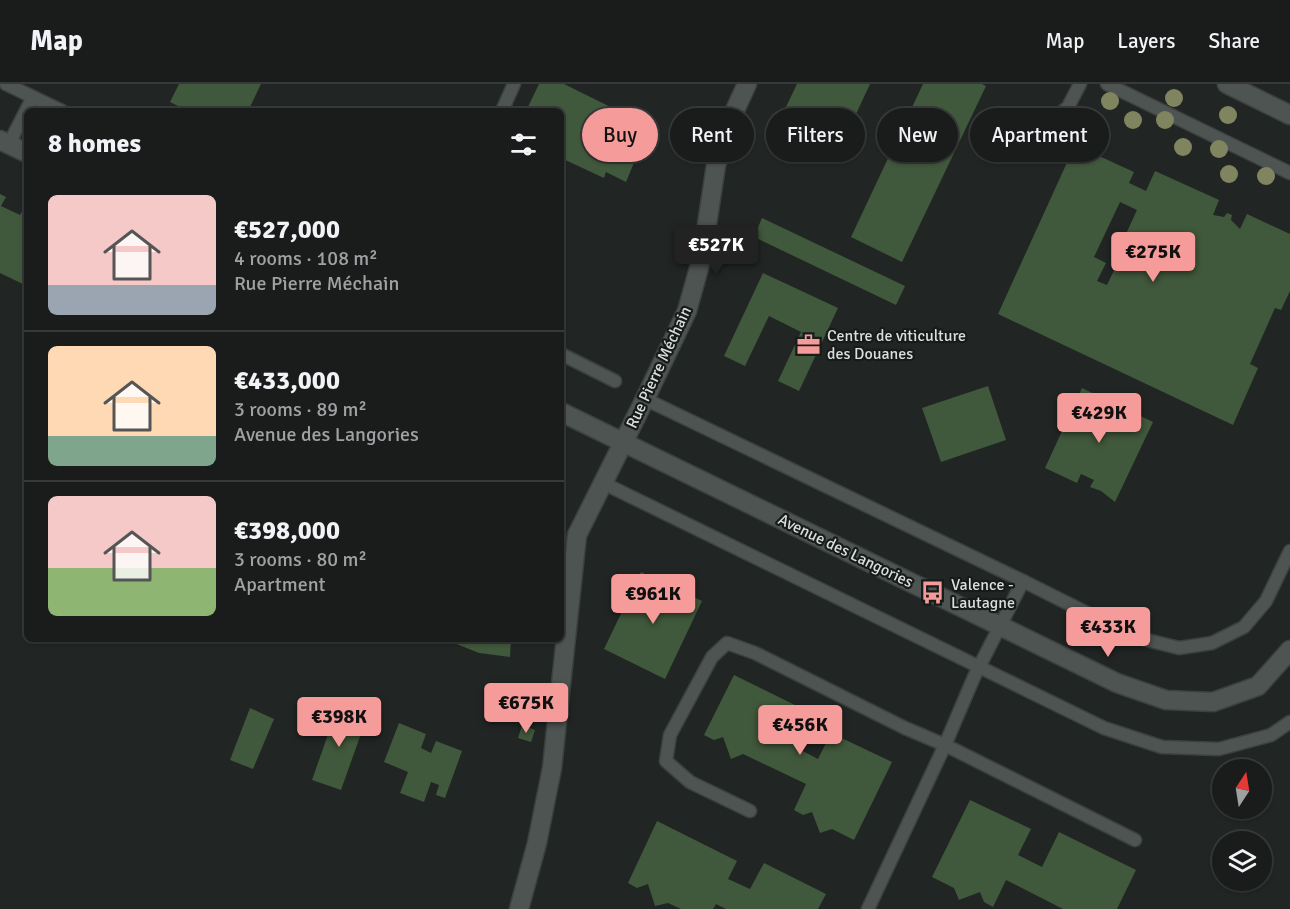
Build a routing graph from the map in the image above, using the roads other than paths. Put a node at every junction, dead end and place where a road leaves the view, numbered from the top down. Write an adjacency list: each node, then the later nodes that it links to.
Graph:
1 (6, 84): 7 (lane)
2 (514, 84): 10 (lane)
3 (747, 84): 19 (street, Rue Pierre Méchain)
4 (1080, 84): 11 (lane)
5 (1107, 84): 16 (lane)
6 (1227, 84): 13 (street)
7 (33, 97): 8 (lane); 9 (lane)
8 (26, 108)
9 (56, 108)
10 (503, 108)
11 (1067, 108)
12 (24, 111): 14 (lane)
13 (1290, 115)
14 (4, 142): 15 (street)
15 (24, 152)
16 (1290, 173)
17 (564, 356): 18 (lane)
18 (615, 381)
19 (645, 399): 21 (street, Rue Pierre Méchain); 24 (lane)
20 (564, 413): 21 (street, Avenue des Langories)
21 (623, 442): 22 (street, Rue Pierre Méchain); 25 (street, Avenue des Langories)
22 (603, 483): 27 (lane); 32 (street, Rue Pierre Méchain)
23 (1290, 551): 24 (lane)
24 (1023, 581): 25 (lane)
25 (1001, 626): 26 (street, Avenue des Langories); 27 (lane)
26 (1290, 650)
27 (979, 667): 28 (lane); 29 (lane)
28 (1290, 722)
29 (945, 745): 30 (lane); 31 (lane); 33 (lane)
30 (750, 811)
31 (1135, 840)
32 (519, 909)
33 (868, 909)

